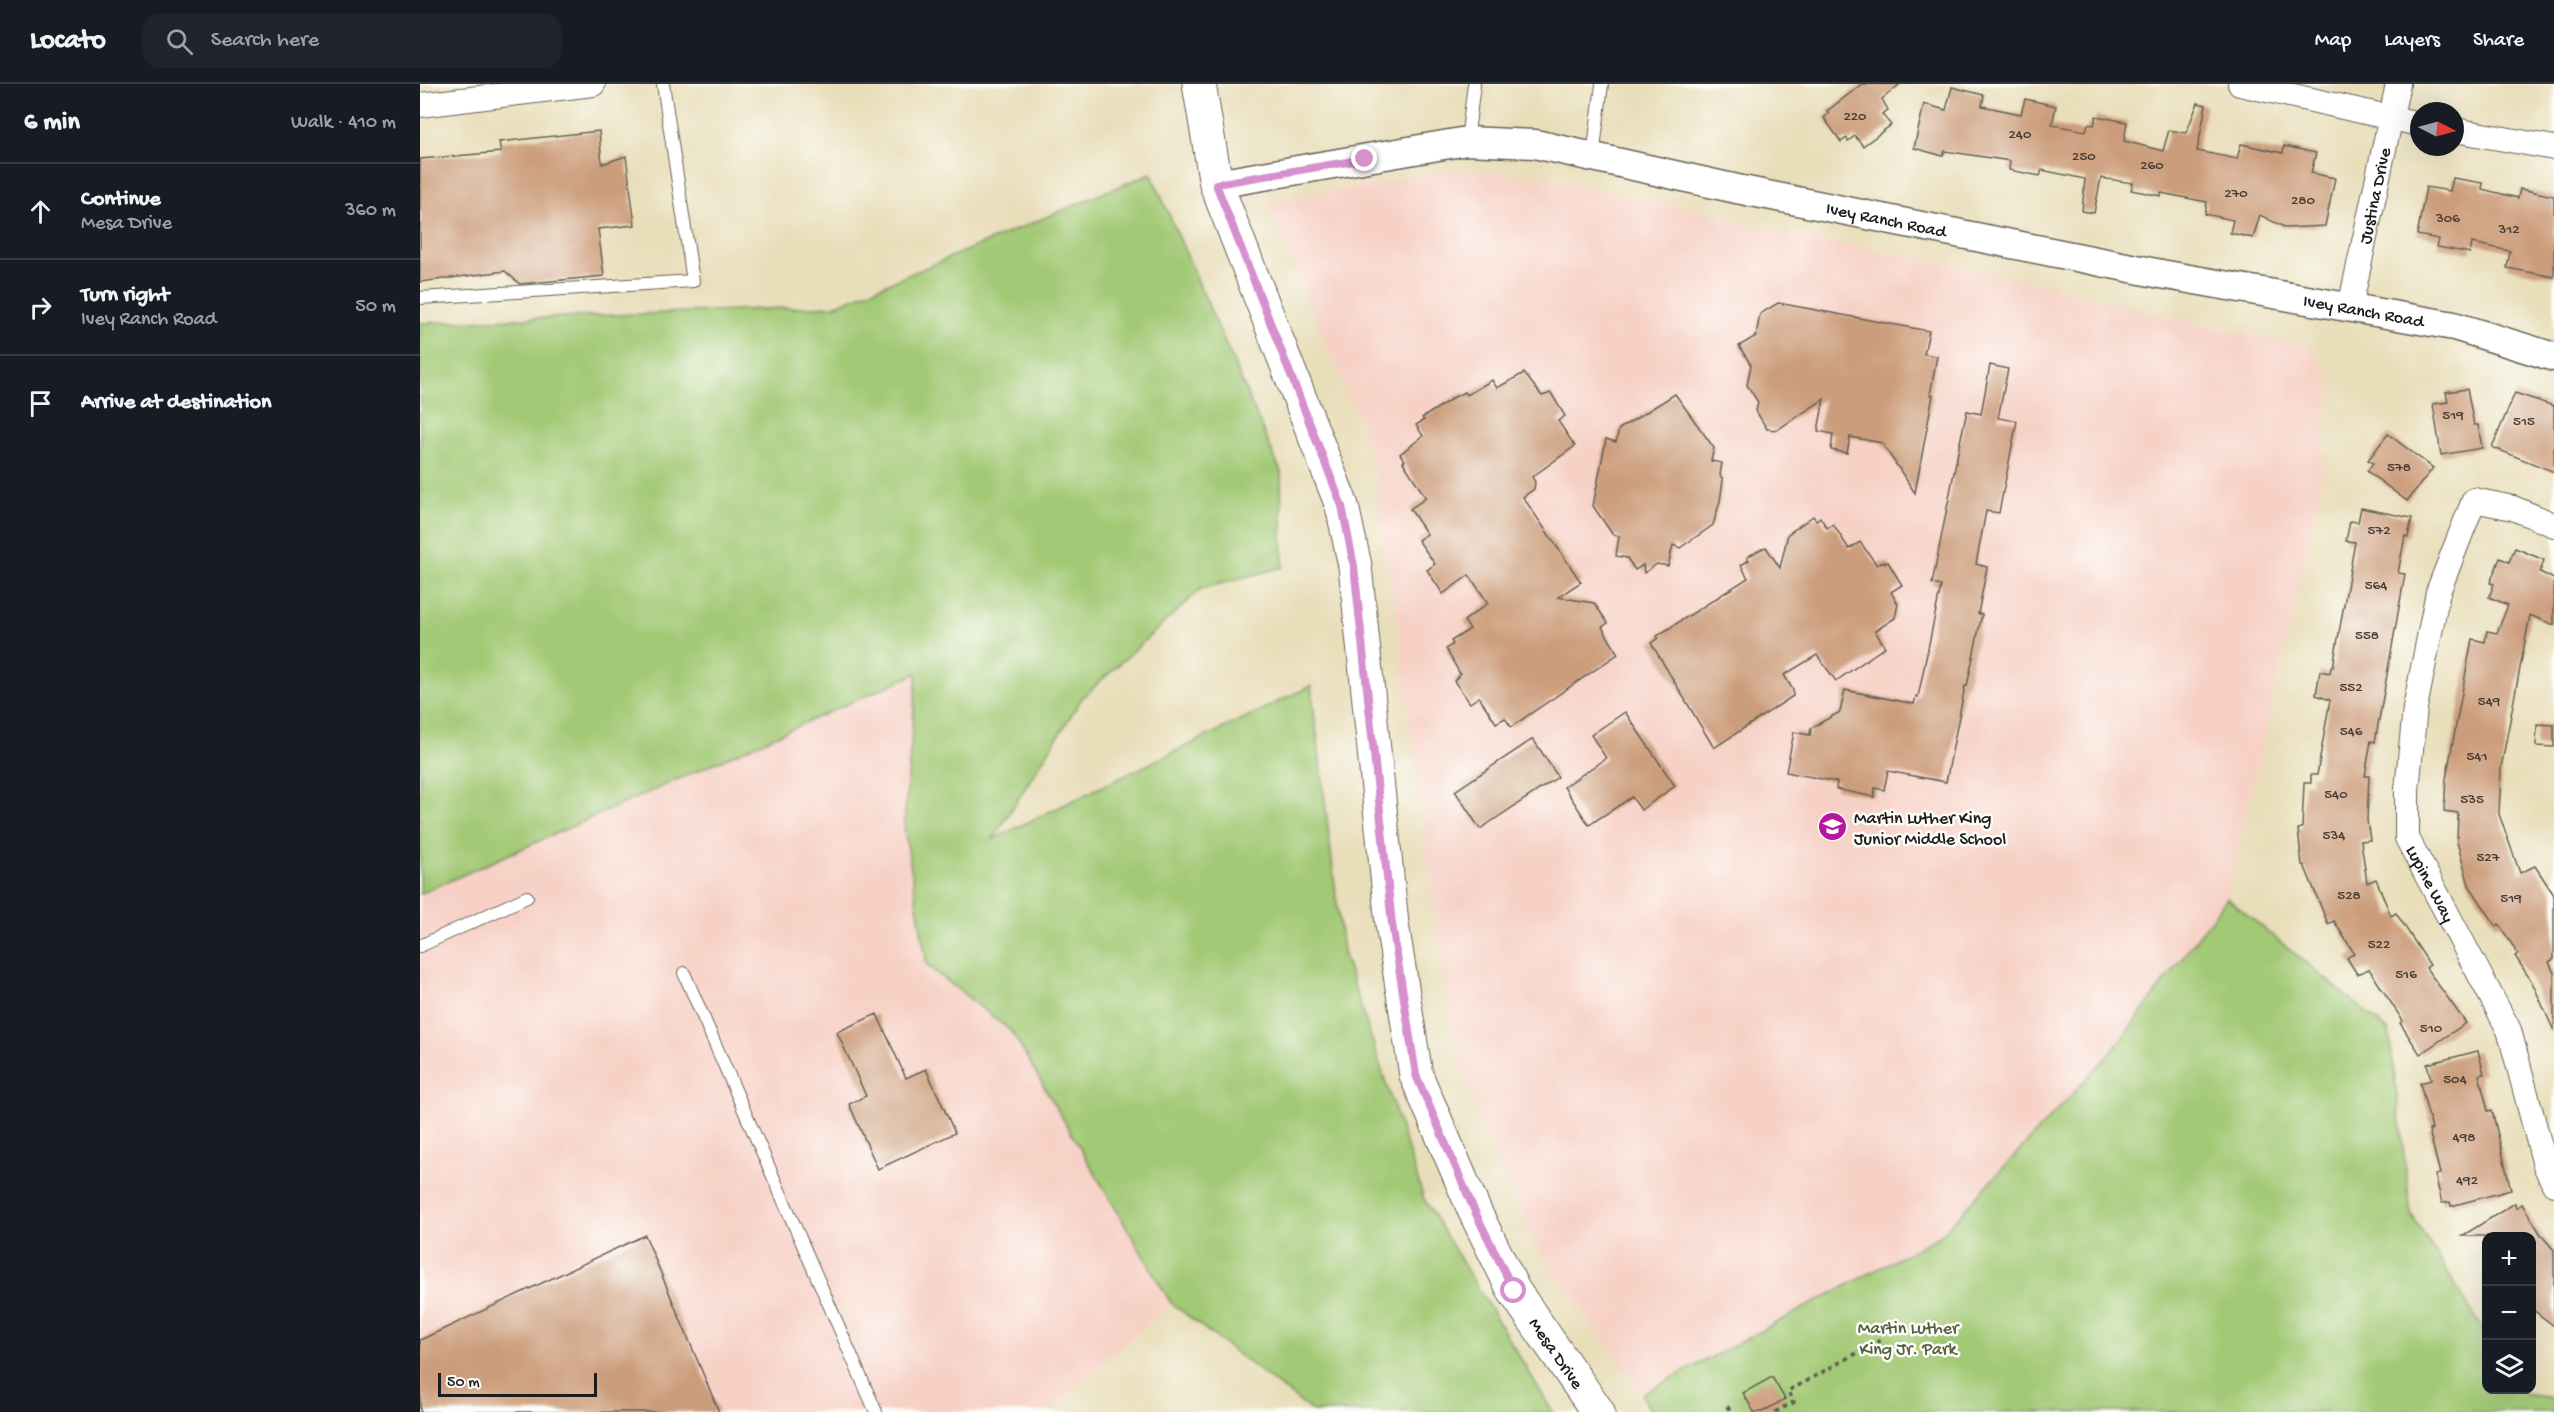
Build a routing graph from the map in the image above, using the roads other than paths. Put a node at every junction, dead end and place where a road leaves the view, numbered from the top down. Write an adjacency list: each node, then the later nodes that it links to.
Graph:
1 (593, 84): 8 (street)
2 (663, 84): 17 (lane)
3 (1199, 84): 16 (main road, Mesa Drive)
4 (1474, 84): 13 (lane)
5 (1602, 84): 15 (lane)
6 (2240, 84): 10 (street)
7 (2398, 84): 10 (street, Justina Drive)
8 (455, 92): 9 (street)
9 (420, 105)
10 (2390, 118): 11 (street); 18 (street, Justina Drive)
11 (2410, 122)
12 (2464, 132): 14 (street)
13 (1467, 141): 15 (street, Ivey Ranch Road); 16 (street, Ivey Ranch Road)
14 (2554, 148)
15 (1593, 157): 18 (street, Ivey Ranch Road)
16 (1216, 184): 26 (main road, Mesa Drive)
17 (420, 298)
18 (2350, 307): 19 (street, Ivey Ranch Road)
19 (2554, 357)
20 (2554, 525): 24 (street, Lupine Way)
21 (527, 897): 22 (lane)
22 (420, 946)
23 (684, 973): 25 (lane)
24 (2554, 1185)
25 (876, 1412)
26 (1598, 1412)

